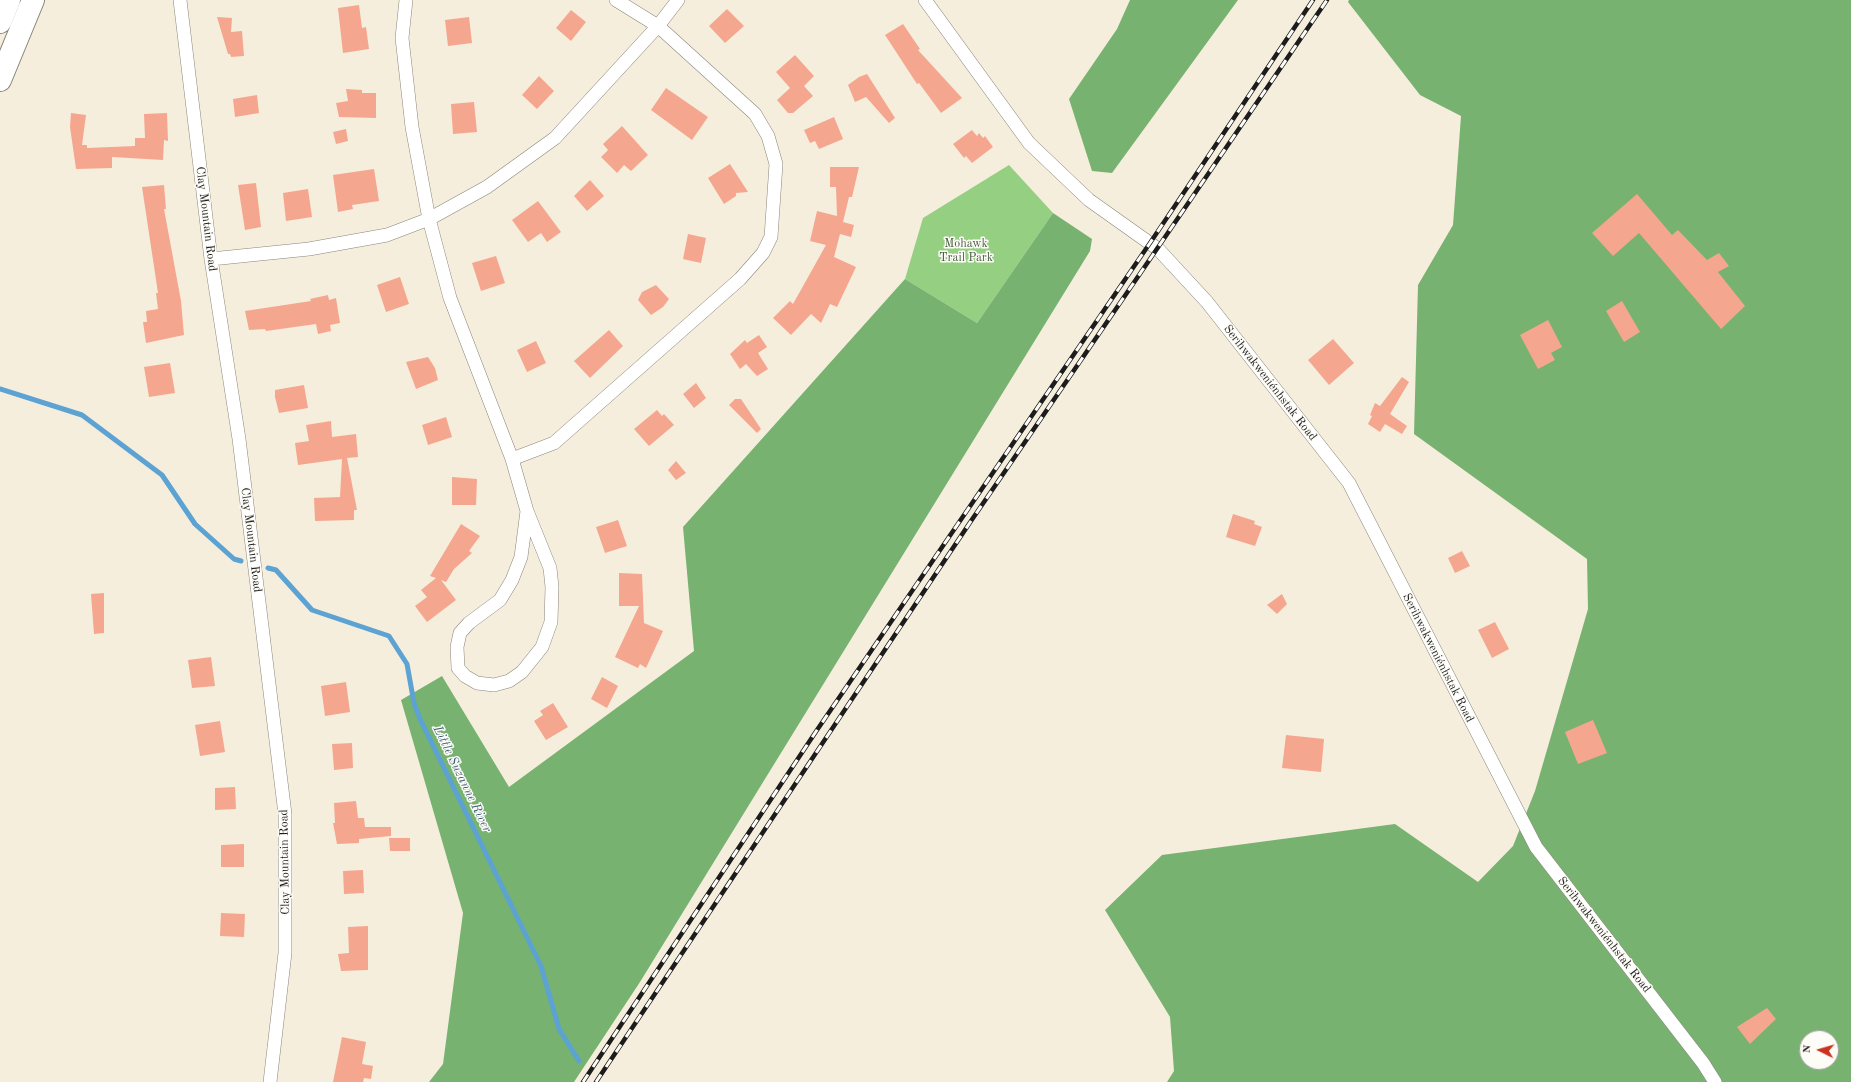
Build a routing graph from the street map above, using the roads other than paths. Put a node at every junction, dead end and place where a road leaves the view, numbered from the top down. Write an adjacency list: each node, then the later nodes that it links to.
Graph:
1 (9, 0): 8 (highway)
2 (33, 0): 10 (highway)
3 (180, 0): 12 (street, Clay Mountain Road)
4 (406, 0): 11 (street)
5 (616, 0): 9 (street)
6 (678, 0): 9 (street)
7 (926, 0): 16 (street, Serihwakweniénhstak Road)
8 (0, 22)
9 (658, 26): 11 (street); 13 (street)
10 (0, 80)
11 (430, 219): 12 (street); 13 (street)
12 (211, 259): 15 (street, Clay Mountain Road)
13 (512, 459): 14 (street)
14 (527, 511): 14 (street)
15 (270, 1082)
16 (1715, 1082)

